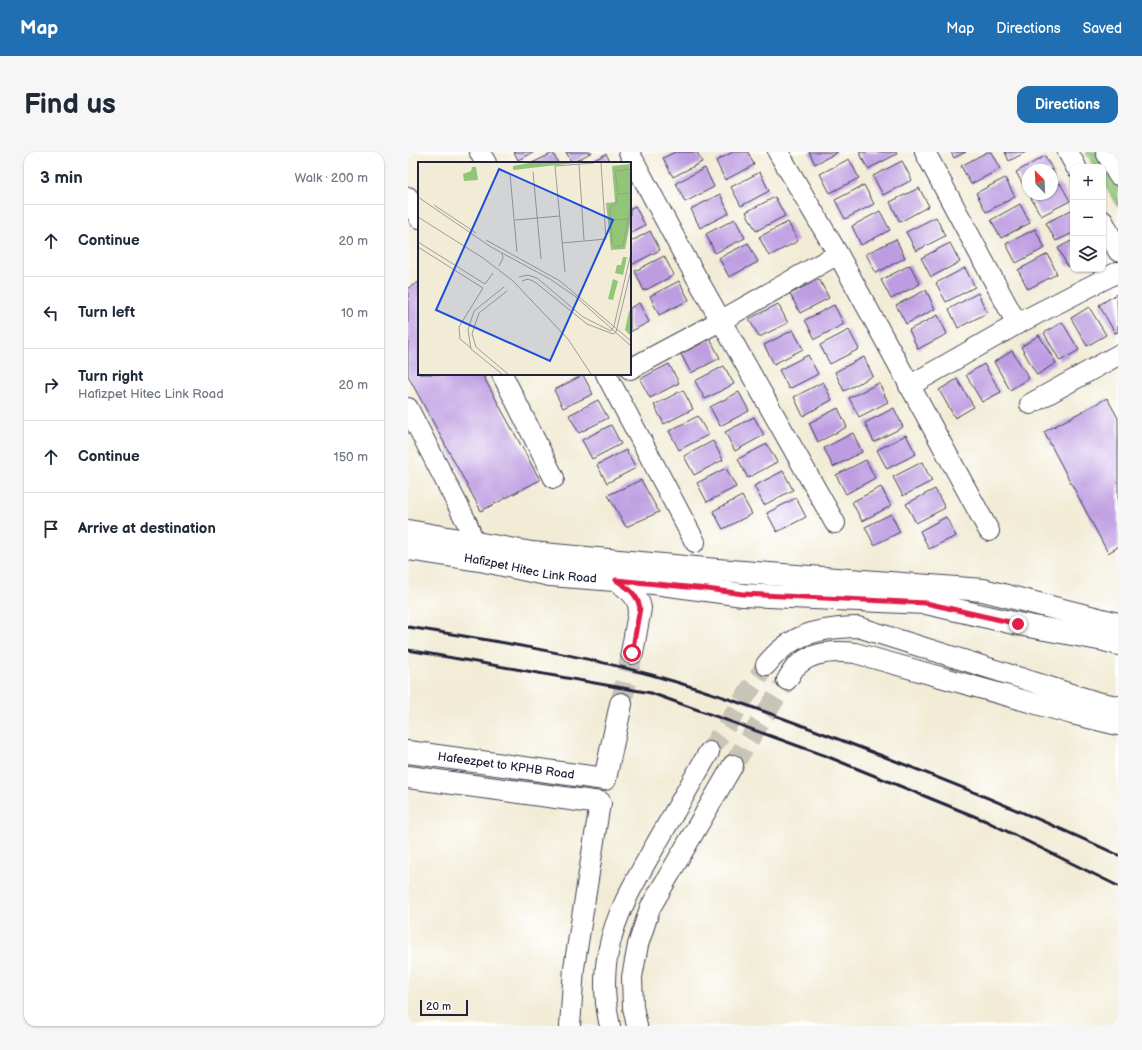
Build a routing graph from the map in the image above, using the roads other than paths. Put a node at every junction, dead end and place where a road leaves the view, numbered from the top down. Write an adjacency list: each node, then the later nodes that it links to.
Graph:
1 (629, 152): 16 (street)
2 (778, 152): 14 (street)
3 (925, 152): 17 (street)
4 (1068, 152): 6 (street)
5 (1111, 154): 7 (street)
6 (1074, 164)
7 (1118, 175)
8 (408, 197): 9 (street)
9 (418, 216)
10 (418, 223): 12 (street)
11 (1106, 227): 13 (street)
12 (408, 228)
13 (1118, 251)
14 (838, 254): 16 (street); 22 (street)
15 (1118, 272): 17 (street)
16 (722, 320): 19 (street); 26 (street)
17 (1017, 324): 22 (street)
18 (1118, 355): 23 (street)
19 (631, 368)
20 (502, 375): 25 (street)
21 (612, 376): 29 (street)
22 (909, 386): 28 (street)
23 (1030, 404)
24 (408, 408): 30 (street)
25 (554, 478)
26 (835, 523)
27 (408, 531): 30 (main road)
28 (989, 531)
29 (695, 542)
30 (474, 543): 33 (main road)
31 (408, 549): 32 (main road, Hafizpet Hitec Link Road)
32 (616, 580): 34 (main road, Hafizpet Hitec Link Road); 35 (main road)
33 (1118, 624)
34 (1118, 644)
35 (632, 653)
36 (766, 664): 39 (street)
37 (787, 680): 40 (street)
38 (621, 704): 41 (main road, Hafeezpet to KPHB Road)
39 (1118, 706)
40 (1118, 725)
41 (408, 752)
42 (709, 752): 47 (street)
43 (733, 765): 48 (street)
44 (408, 777): 45 (main road)
45 (600, 803): 46 (street)
46 (570, 1026)
47 (610, 1026)
48 (637, 1026)

